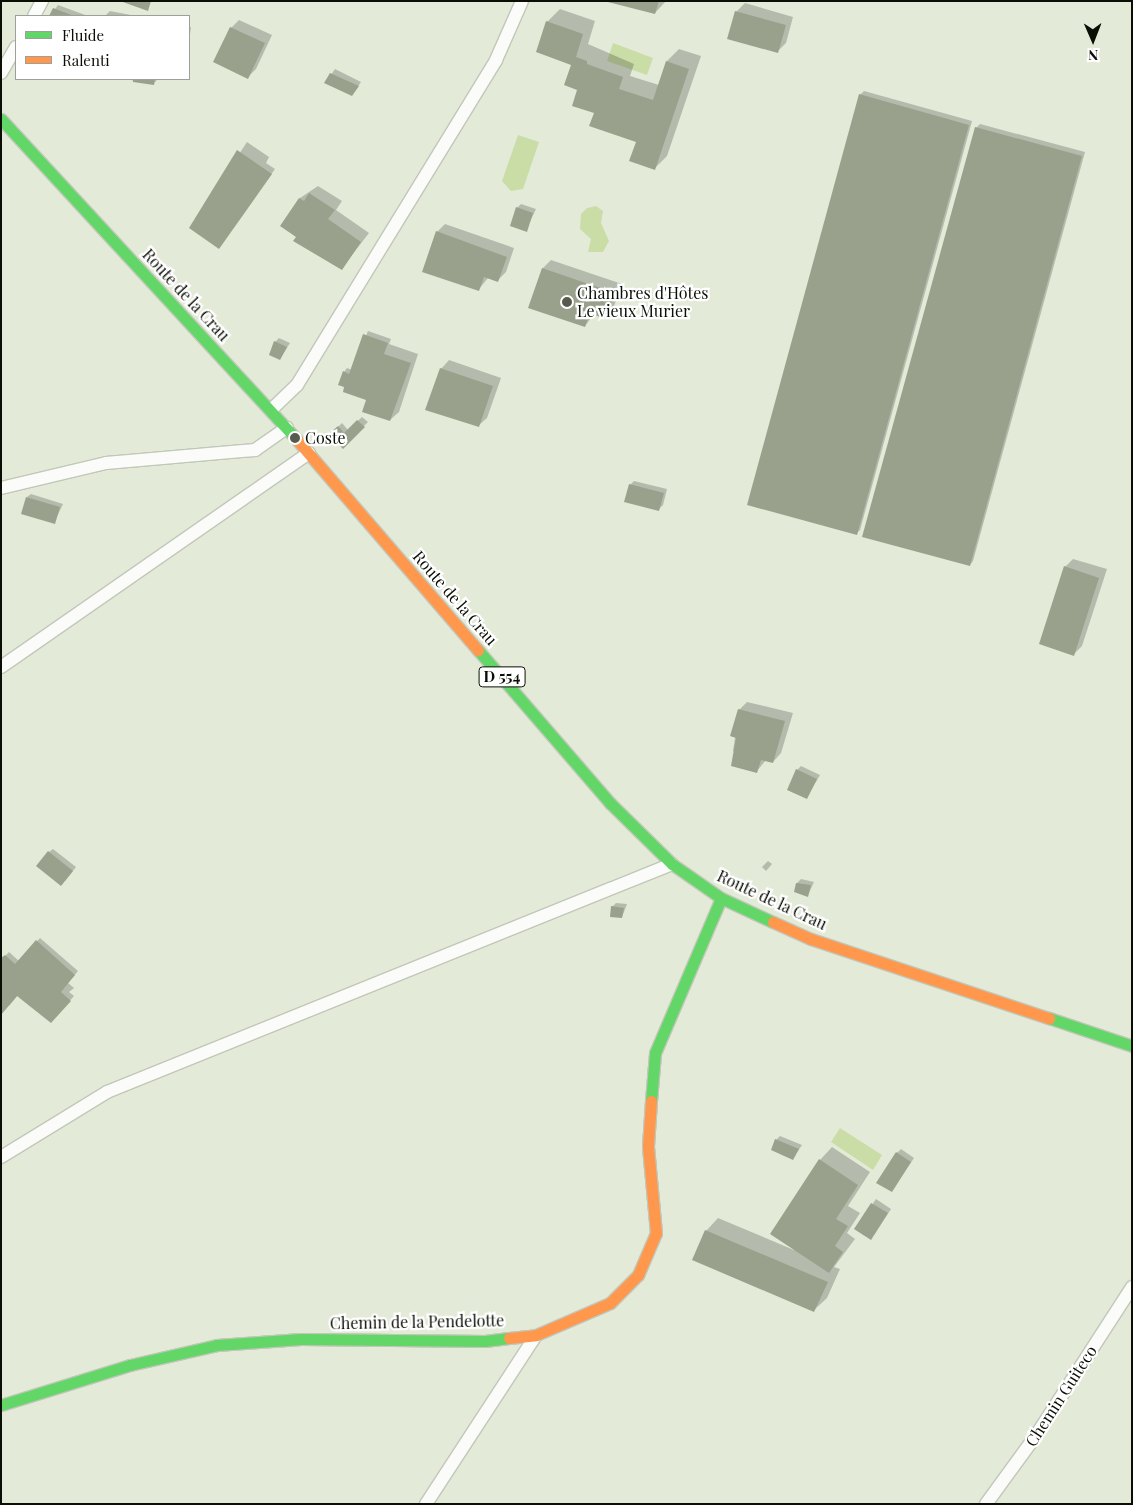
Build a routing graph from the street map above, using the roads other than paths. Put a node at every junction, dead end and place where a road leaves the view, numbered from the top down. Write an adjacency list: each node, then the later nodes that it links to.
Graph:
1 (42, 1): 3 (lane)
2 (522, 1): 7 (lane)
3 (35, 15)
4 (15, 48): 5 (lane)
5 (1, 73)
6 (1, 119): 7 (main road, Route de la Crau / D 554)
7 (271, 410): 8 (main road, Route de la Crau / D 554)
8 (287, 428): 9 (main road, Route de la Crau / D 554); 10 (lane)
9 (309, 453): 11 (lane); 12 (main road, Route de la Crau / D 554)
10 (1, 488)
11 (1, 667)
12 (672, 864): 13 (main road, Route de la Crau / D 554); 15 (lane)
13 (722, 898): 14 (main road, Route de la Crau / D 554); 17 (main road, Chemin de la Pendelotte)
14 (1132, 1046)
15 (1, 1157)
16 (1132, 1287): 20 (lane, Chemin Guiteco)
17 (536, 1335): 18 (main road, Chemin de la Pendelotte); 19 (lane)
18 (1, 1405)
19 (426, 1504)
20 (986, 1504)

